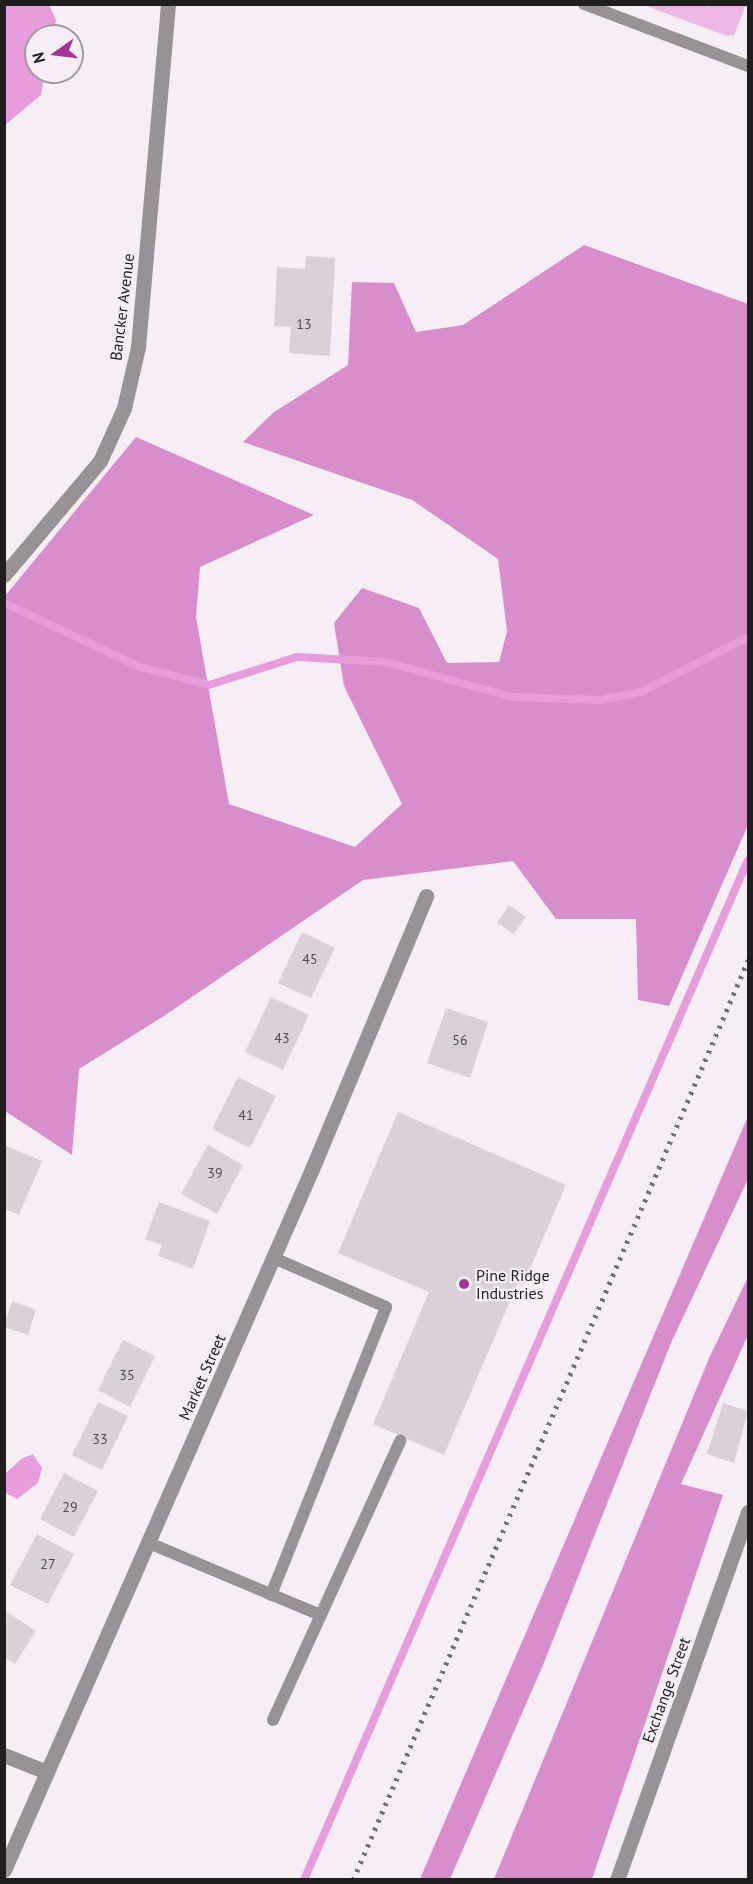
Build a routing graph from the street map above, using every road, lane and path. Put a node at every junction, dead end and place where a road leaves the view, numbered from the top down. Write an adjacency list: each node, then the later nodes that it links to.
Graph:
1 (168, 4): 4 (street, Bancker Avenue)
2 (584, 4): 3 (lane)
3 (748, 66)
4 (4, 574)
5 (426, 896): 6 (street, Market Street)
6 (274, 1258): 9 (street, Market Street); 10 (lane)
7 (400, 1442): 11 (lane)
8 (748, 1514): 16 (street, Exchange Street)
9 (149, 1543): 10 (lane); 14 (street, Market Street)
10 (272, 1595): 11 (lane)
11 (320, 1615): 12 (lane)
12 (273, 1720)
13 (4, 1755): 14 (street)
14 (47, 1772): 15 (street, Market Street)
15 (4, 1870)
16 (617, 1880)

